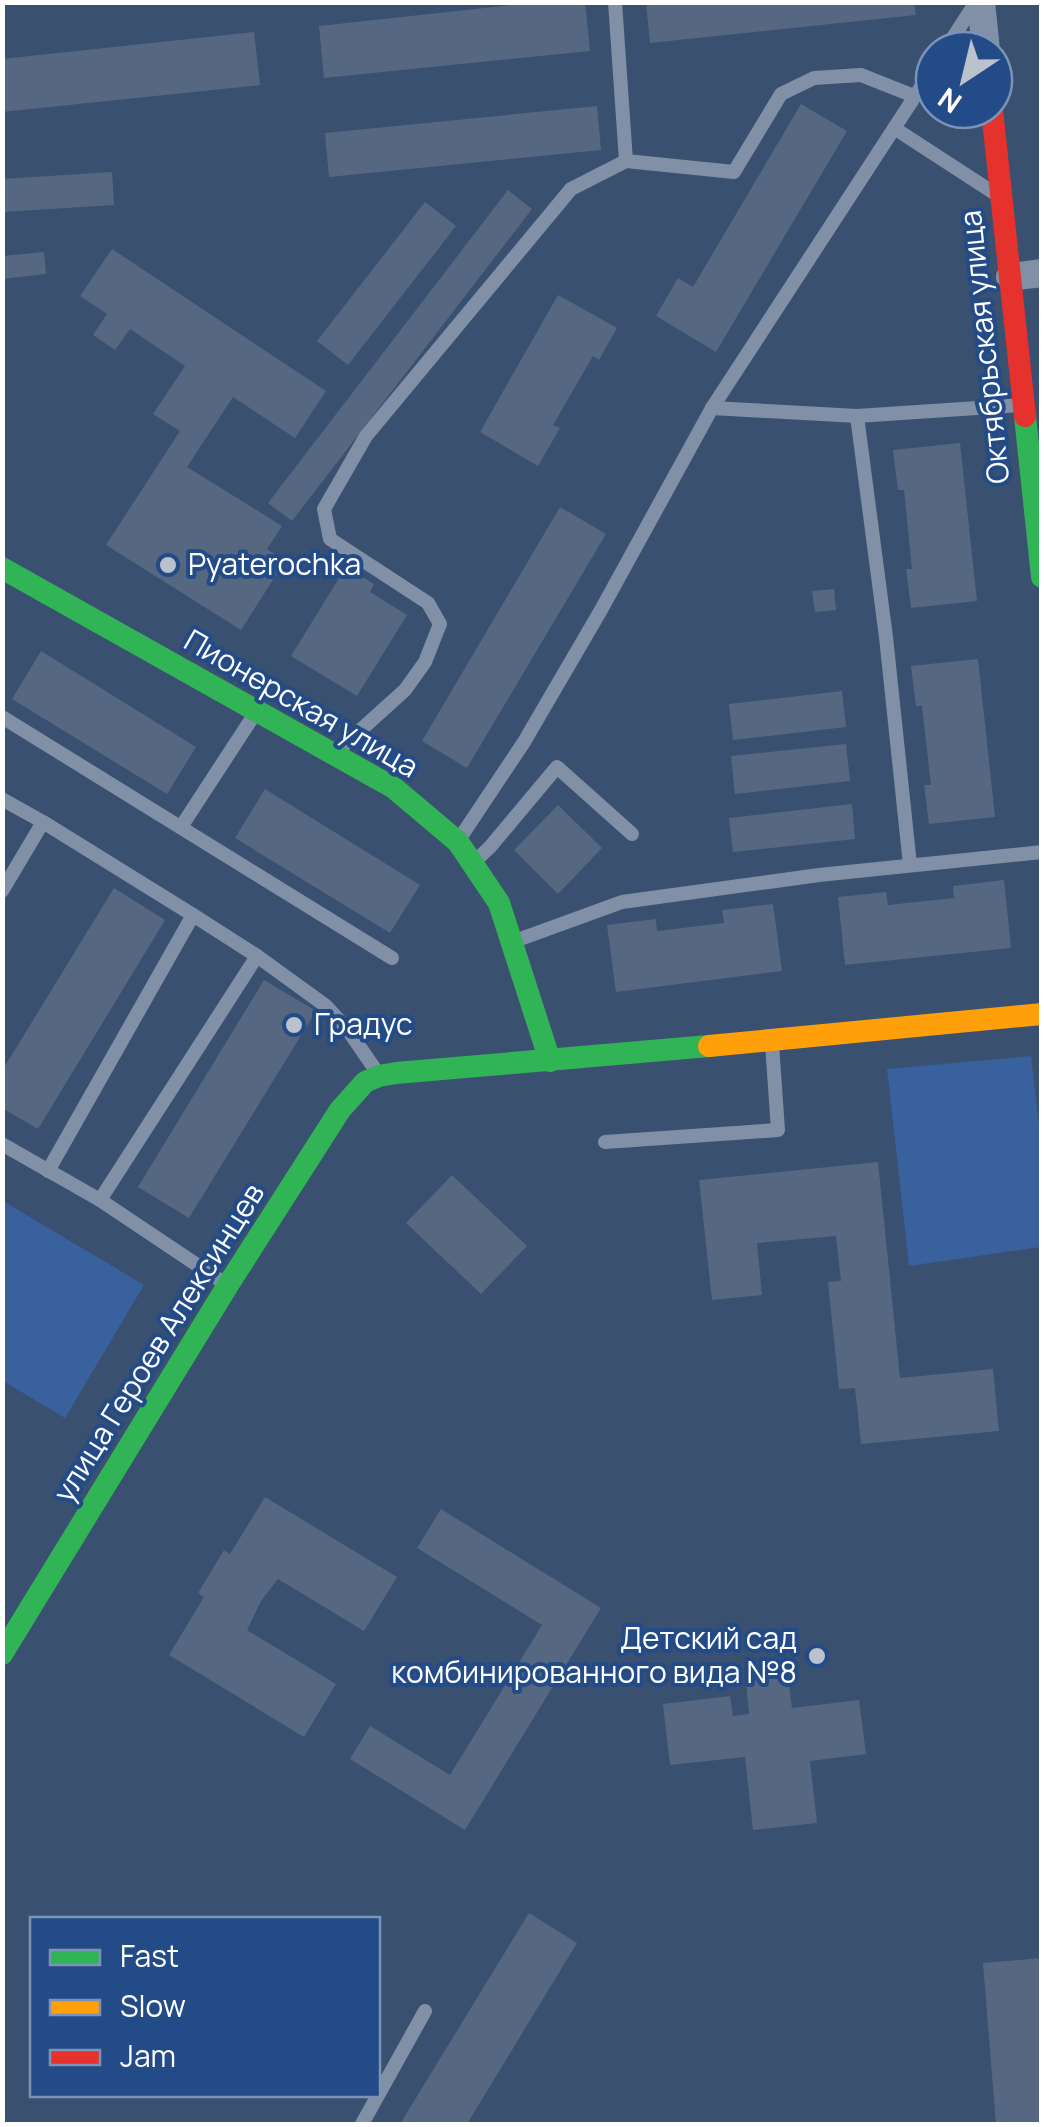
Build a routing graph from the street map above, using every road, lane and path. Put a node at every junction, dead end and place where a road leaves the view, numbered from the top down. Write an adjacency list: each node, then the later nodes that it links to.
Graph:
1 (615, 2): 8 (lane)
2 (978, 2): 3 (lane); 4 (street)
3 (959, 30)
4 (983, 30)
5 (914, 96): 6 (lane); 8 (lane)
6 (894, 128): 9 (lane); 13 (lane)
7 (994, 130): 9 (street, Октябрьская улица)
8 (626, 161): 19 (lane)
9 (1002, 198): 11 (street, Октябрьская улица)
10 (1042, 273): 11 (street)
11 (1010, 276): 12 (street, Октябрьская улица)
12 (1024, 405): 14 (lane); 16 (street, Октябрьская улица)
13 (712, 408): 14 (lane); 24 (lane)
14 (857, 416): 27 (lane)
15 (2, 568): 17 (street, Пионерская улица)
16 (1042, 577)
17 (256, 711): 19 (street, Пионерская улица); 22 (lane)
18 (2, 717): 22 (lane)
19 (334, 754): 24 (street, Пионерская улица)
20 (2, 799): 21 (lane)
21 (44, 822): 28 (lane); 29 (lane)
22 (181, 827): 32 (lane)
23 (632, 834): 26 (lane)
24 (458, 842): 26 (street, Пионерская улица)
25 (1042, 852): 27 (lane)
26 (472, 863): 30 (street, Пионерская улица)
27 (910, 865): 30 (lane)
28 (2, 891)
29 (193, 915): 31 (lane); 39 (lane)
30 (512, 942): 35 (street, Пионерская улица)
31 (257, 956): 36 (lane); 40 (lane)
32 (392, 958)
33 (1042, 1014): 34 (street)
34 (772, 1041): 35 (street); 37 (lane)
35 (550, 1061): 36 (street)
36 (379, 1076): 41 (street, улица Героев Алексинцев)
37 (605, 1142)
38 (2, 1144): 39 (lane)
39 (48, 1171): 40 (lane)
40 (100, 1200): 41 (lane)
41 (228, 1285): 42 (street, улица Героев Алексинцев)
42 (2, 1654)
43 (425, 2011): 44 (lane)
44 (380, 2092)
45 (377, 2097): 46 (lane)
46 (362, 2124)

